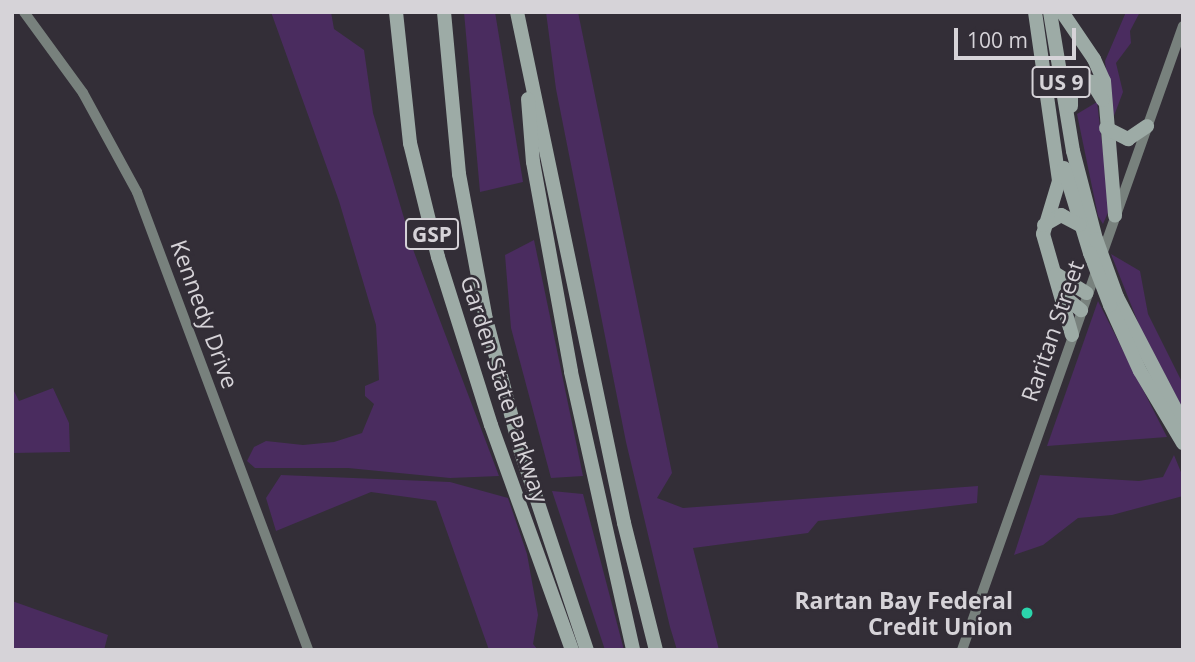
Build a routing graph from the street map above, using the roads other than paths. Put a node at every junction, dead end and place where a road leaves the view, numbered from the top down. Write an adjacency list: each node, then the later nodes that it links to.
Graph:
1 (24, 12): 26 (street, Kennedy Drive)
2 (396, 12): 27 (highway, Garden State Parkway / GSP)
3 (444, 12): 28 (highway, Garden State Parkway / GSP)
4 (517, 12): 9 (highway)
5 (1035, 12): 11 (highway, US 9)
6 (1050, 12): 14 (highway, US 9)
7 (1062, 12): 10 (highway)
8 (1183, 26): 12 (street, Raritan Street)
9 (525, 63): 29 (highway); 30 (highway)
10 (1104, 101): 13 (highway); 14 (highway)
11 (1052, 122): 16 (highway); 17 (highway, US 9)
12 (1147, 126): 13 (highway); 15 (street, Raritan Street)
13 (1107, 128): 15 (highway)
14 (1073, 152): 21 (highway, US 9, bridge)
15 (1115, 216): 20 (street, Raritan Street)
16 (1044, 225): 17 (highway); 18 (highway)
17 (1080, 225): 21 (highway, US 9, bridge)
18 (1054, 272): 19 (highway); 20 (highway)
19 (1060, 293): 22 (highway); 23 (highway)
20 (1087, 293): 22 (street, Raritan Street)
21 (1114, 301): 24 (highway, US 9)
22 (1081, 310): 23 (street, Raritan Street)
23 (1072, 335): 31 (street, Raritan Street)
24 (1176, 419): 25 (highway, US 9)
25 (1183, 443)
26 (308, 650)
27 (572, 650)
28 (589, 650)
29 (633, 650)
30 (656, 650)
31 (962, 650)

